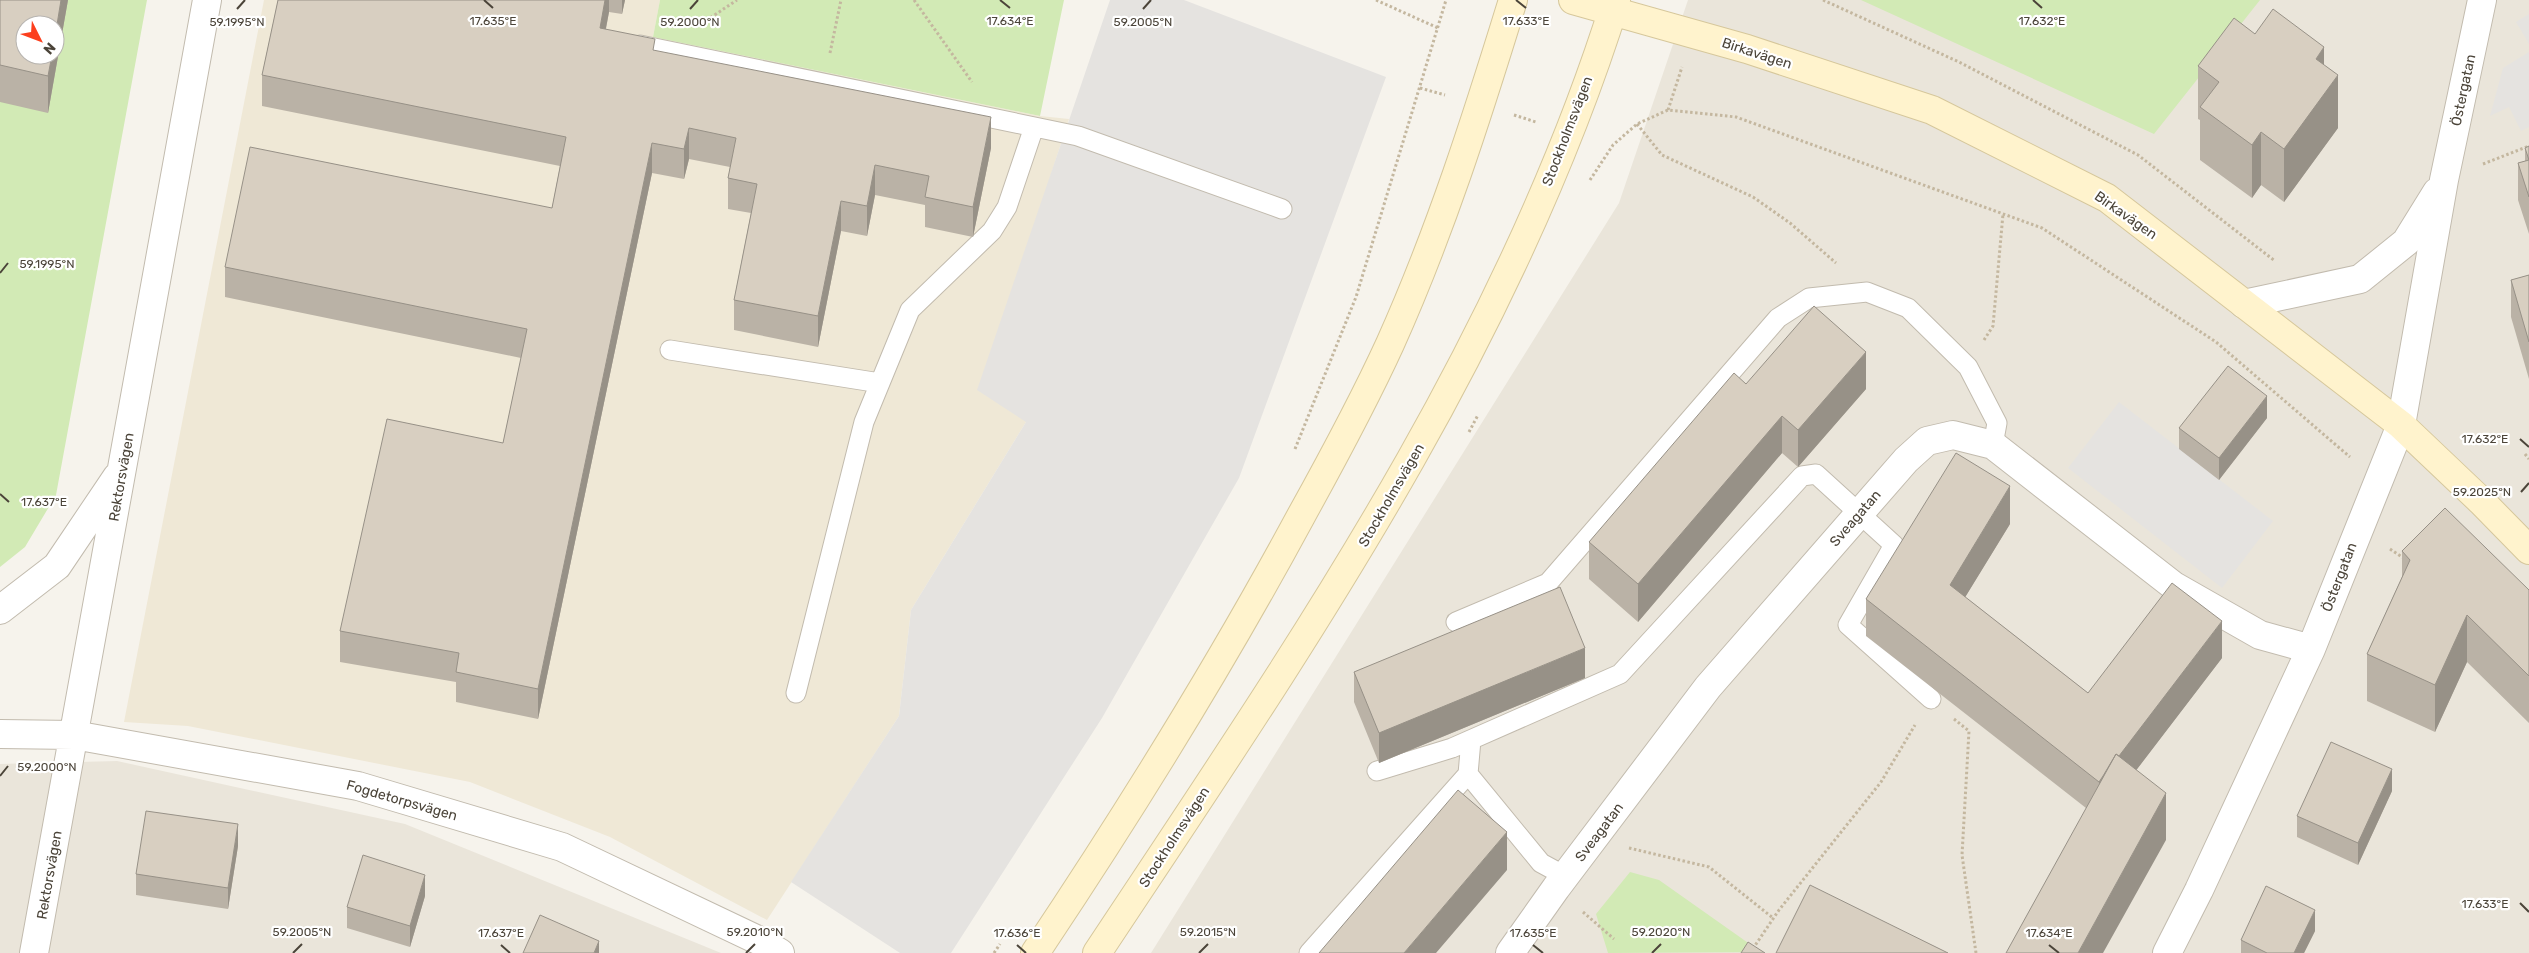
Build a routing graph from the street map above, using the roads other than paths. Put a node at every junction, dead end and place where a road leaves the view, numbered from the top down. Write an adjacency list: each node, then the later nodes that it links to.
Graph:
1 (207, 0): 15 (street, Rektorsvägen)
2 (1513, 0): 31 (main road)
3 (1573, 0): 5 (main road, Birkavägen)
4 (2482, 0): 8 (street, Östergatan)
5 (1614, 6): 10 (main road, Birkavägen); 32 (main road, Stockholmsvägen)
6 (640, 45): 7 (lane)
7 (1034, 127): 9 (lane); 12 (lane)
8 (2444, 180): 10 (street, Östergatan); 13 (street, Östergatan)
9 (1282, 209)
10 (2244, 304): 13 (main road, Birkavägen)
11 (670, 350): 12 (lane)
12 (880, 383): 21 (lane)
13 (2401, 425): 17 (main road, Birkavägen); 20 (street, Östergatan)
14 (1992, 445): 16 (street, Sveagatan); 19 (lane); 20 (street, Sveagatan)
15 (122, 470): 18 (street); 24 (street, Rektorsvägen)
16 (1859, 513): 22 (lane); 25 (lane); 28 (street, Sveagatan)
17 (2529, 550)
18 (0, 610)
19 (1456, 622)
20 (2311, 649): 35 (street, Östergatan)
21 (796, 693)
22 (1931, 699)
23 (0, 734): 24 (street, Fogdetorpsvägen)
24 (74, 735): 29 (street, Fogdetorpsvägen); 30 (street, Rektorsvägen)
25 (1471, 740): 26 (lane); 27 (lane)
26 (1377, 771)
27 (1468, 774): 28 (lane); 33 (lane)
28 (1561, 882): 34 (street, Sveagatan)
29 (766, 949)
30 (34, 953)
31 (1035, 953)
32 (1096, 953)
33 (1309, 953)
34 (1510, 953)
35 (2167, 953)

